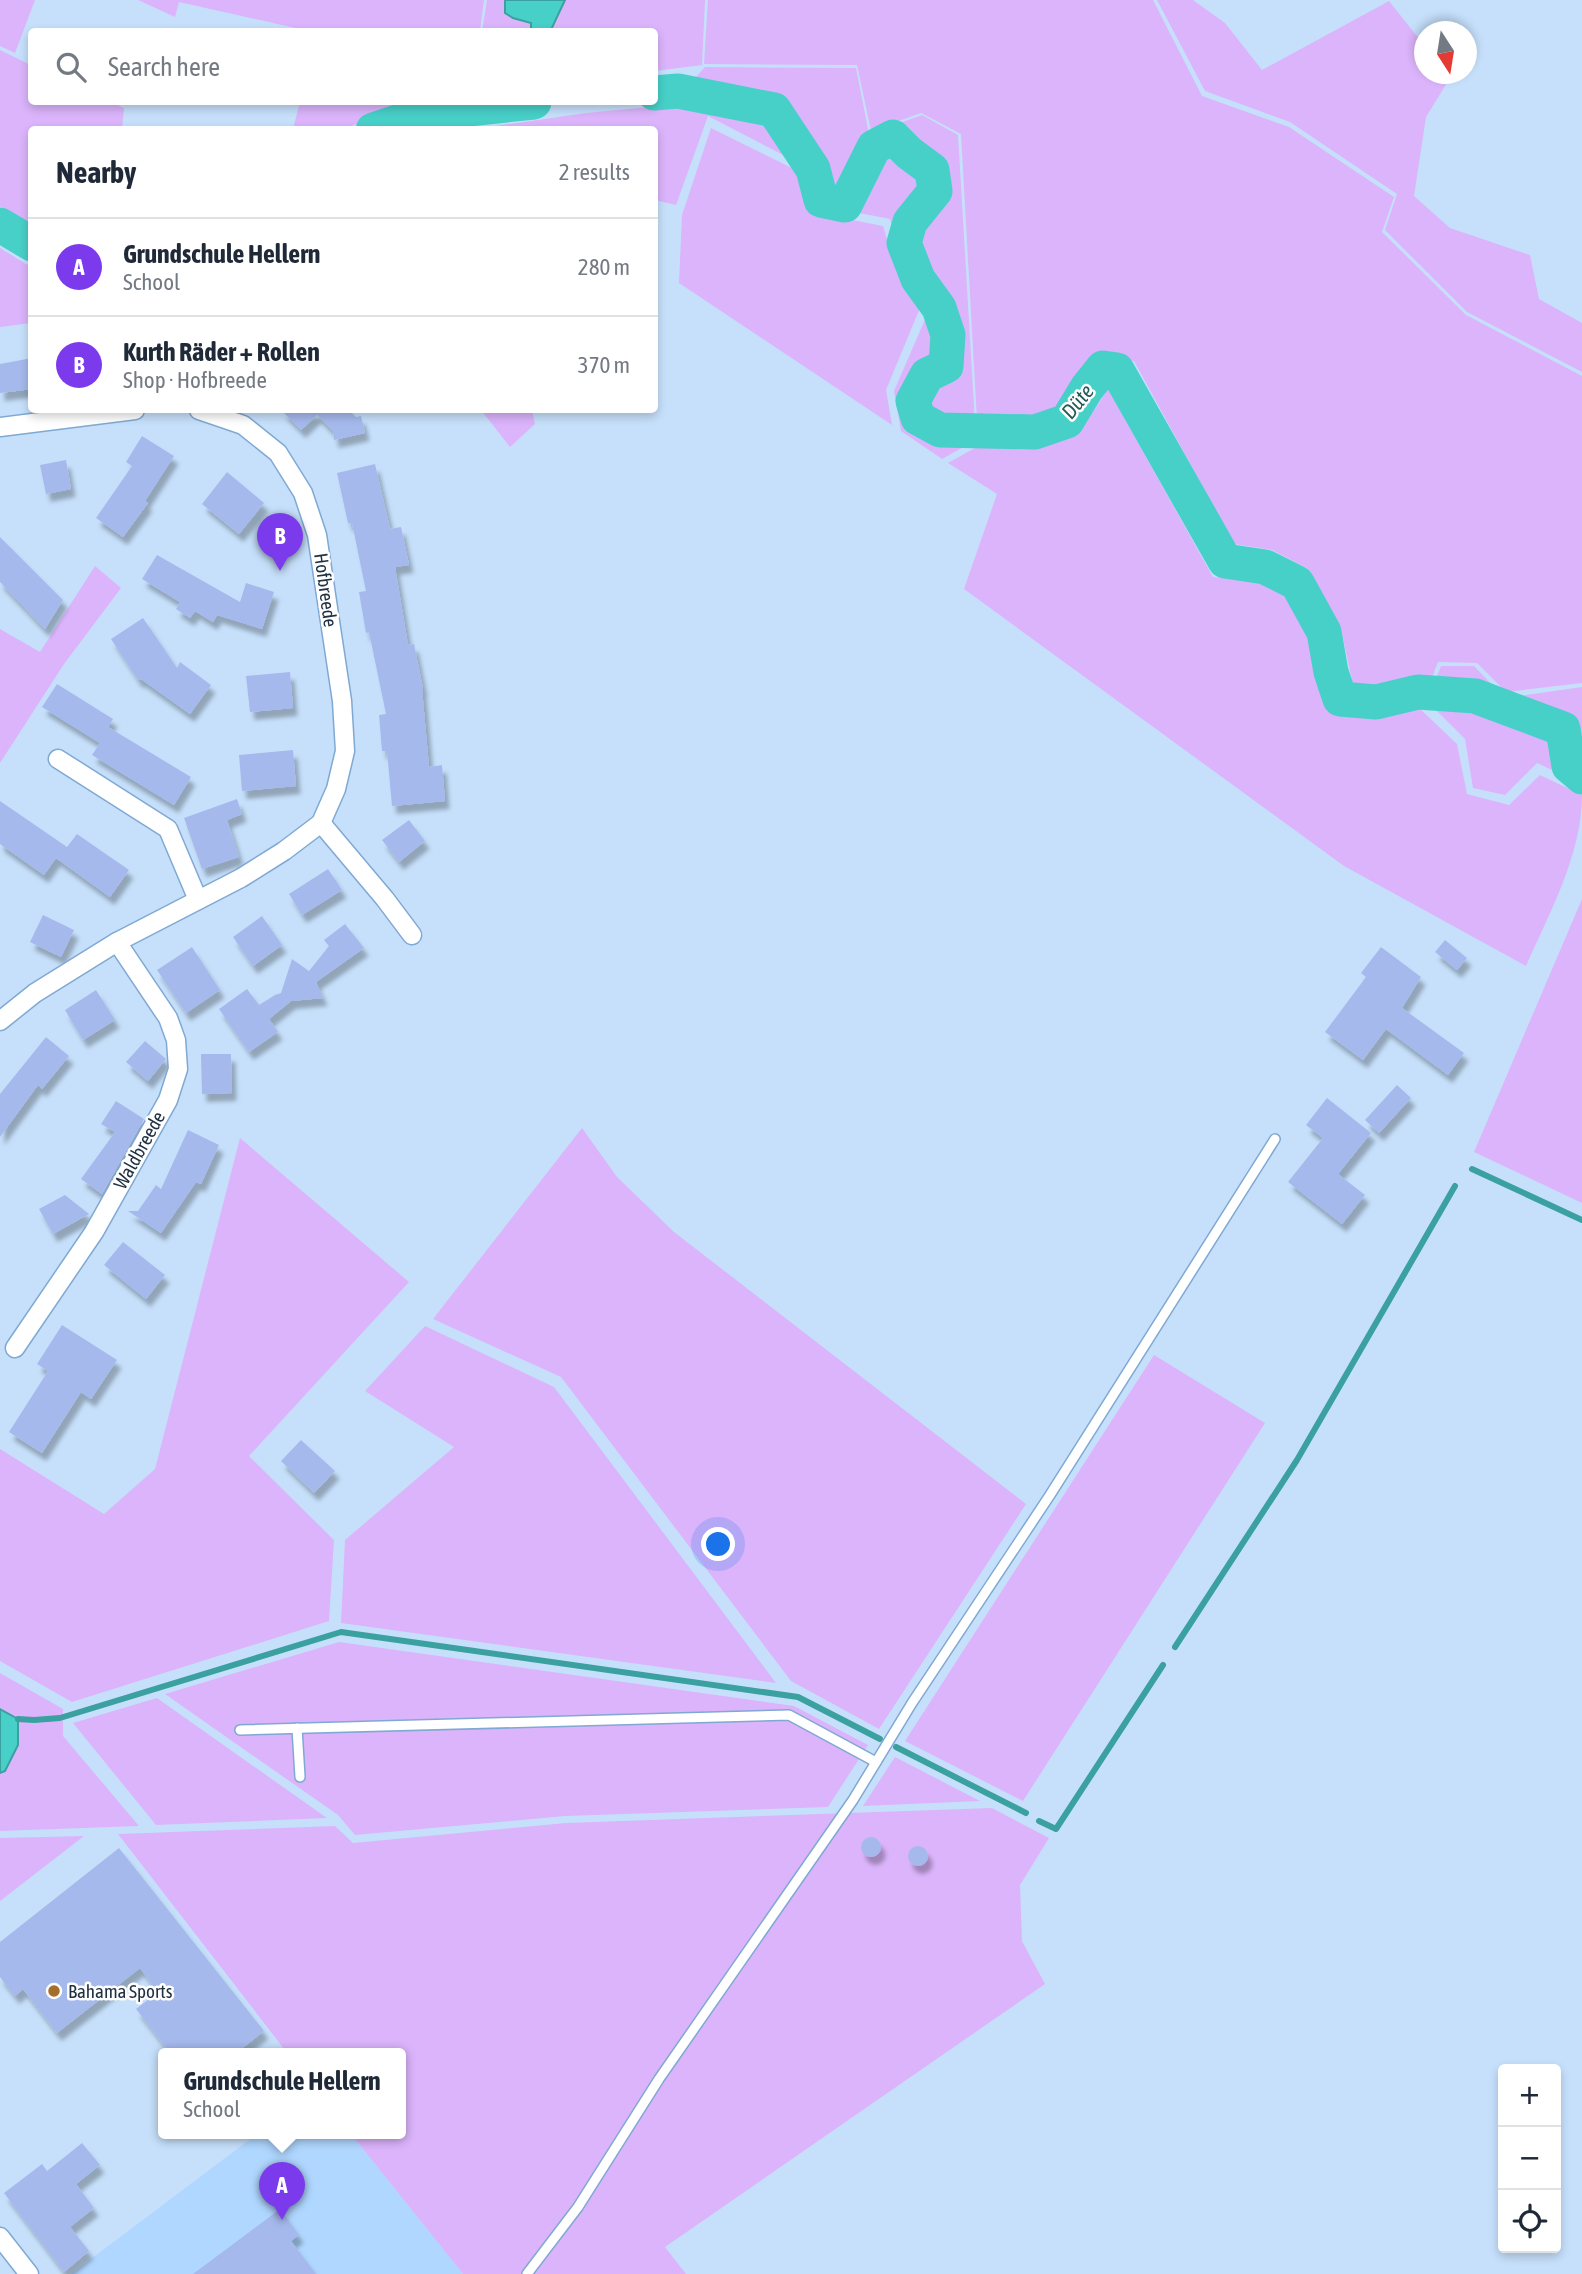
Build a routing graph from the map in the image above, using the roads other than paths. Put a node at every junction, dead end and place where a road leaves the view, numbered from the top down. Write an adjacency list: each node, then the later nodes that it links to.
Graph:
1 (111, 413): 3 (street)
2 (208, 413): 5 (street, Hofbreede)
3 (0, 427)
4 (58, 759): 6 (street)
5 (321, 823): 6 (street, Hofbreede); 7 (street)
6 (198, 900): 8 (street, Hofbreede)
7 (412, 935)
8 (117, 942): 9 (street, Hofbreede); 11 (street, Waldbreede)
9 (0, 1021)
10 (1275, 1139): 14 (lane)
11 (15, 1348)
12 (297, 1728): 13 (lane); 14 (lane); 15 (lane)
13 (240, 1730)
14 (876, 1762): 18 (lane)
15 (300, 1777)
16 (0, 2237): 17 (street)
17 (29, 2274)
18 (527, 2274)

